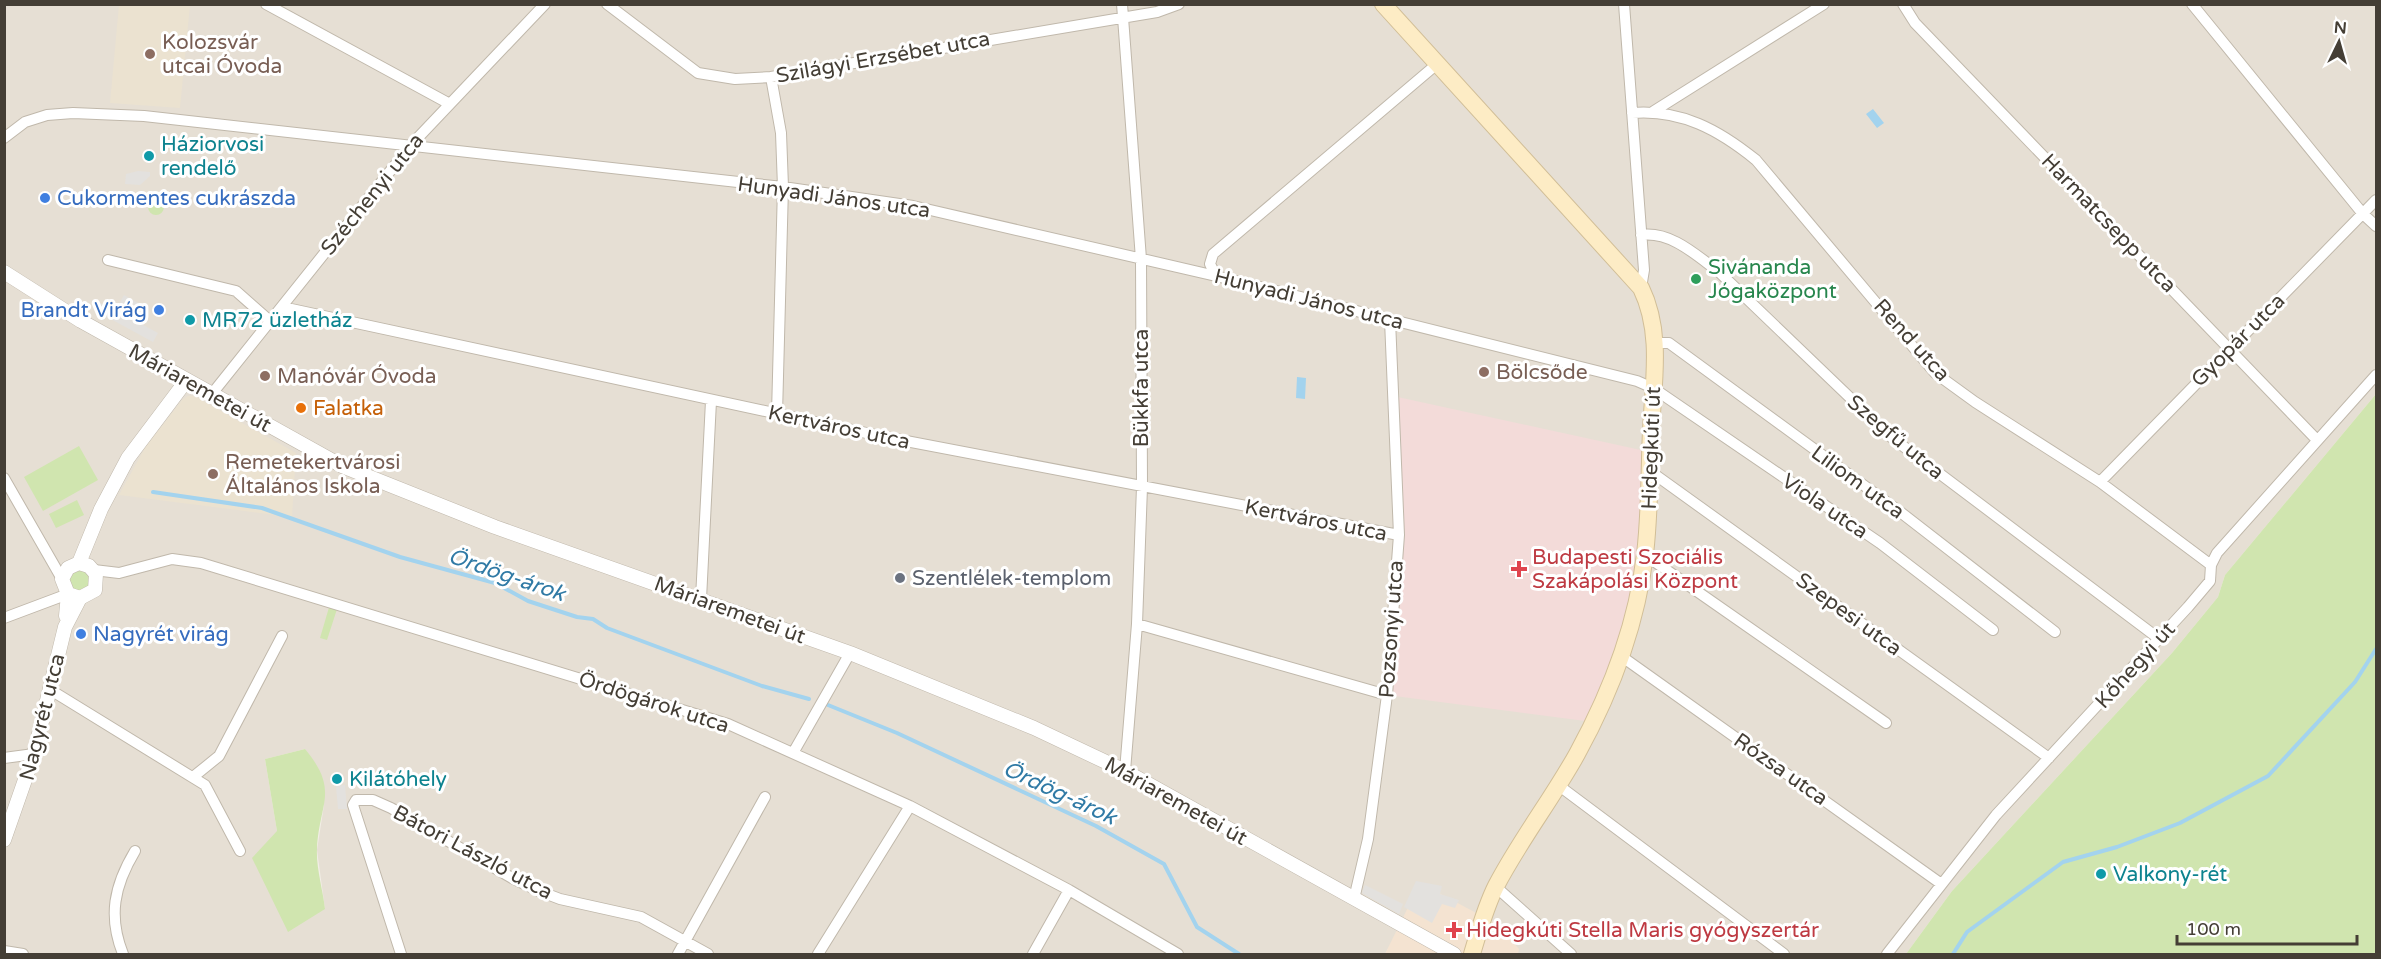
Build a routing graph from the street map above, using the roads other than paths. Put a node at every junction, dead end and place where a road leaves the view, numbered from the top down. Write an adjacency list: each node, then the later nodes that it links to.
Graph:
1 (266, 4): 14 (street)
2 (545, 4): 14 (street, Széchenyi utca)
3 (607, 4): 13 (street, Szilágyi Erzsébet utca)
4 (1122, 4): 11 (street, Bükkfa utca)
5 (1179, 4): 11 (street, Szilágyi Erzsébet utca)
6 (1383, 4): 12 (main road, Hidegkúti út)
7 (1624, 4): 16 (street)
8 (1824, 4): 15 (street)
9 (1903, 4): 33 (street, Harmatcsepp utca)
10 (2192, 4): 21 (street)
11 (1123, 17): 13 (street, Szilágyi Erzsébet utca); 24 (street, Bükkfa utca)
12 (1432, 68): 27 (street); 28 (main road, Hidegkúti út)
13 (771, 77): 19 (street)
14 (448, 103): 18 (street, Széchenyi utca)
15 (1654, 111): 16 (street, Rend utca); 43 (street, Rend utca)
16 (1632, 113): 23 (street)
17 (4, 138): 18 (street, Hunyadi János utca)
18 (411, 145): 19 (street, Hunyadi János utca); 29 (street, Széchenyi utca)
19 (783, 187): 24 (street, Hunyadi János utca); 39 (street)
20 (2376, 200): 21 (street, Gyopár utca)
21 (2363, 214): 22 (street); 33 (street, Gyopár utca)
22 (2376, 226)
23 (1641, 235): 28 (street); 58 (street, Szegfű utca)
24 (1141, 259): 27 (street, Hunyadi János utca); 44 (street, Bükkfa utca)
25 (108, 260): 31 (street)
26 (4, 272): 35 (street, Máriaremetei út)
27 (1216, 276): 30 (street, Hunyadi János utca)
28 (1641, 288): 32 (main road, Hidegkúti út)
29 (282, 307): 31 (street, Széchenyi utca); 38 (street, Kertváros utca)
30 (1390, 320): 36 (street, Hunyadi János utca); 45 (street, Pozsonyi utca)
31 (270, 321): 37 (street, Széchenyi utca)
32 (1655, 343): 36 (main road, Hidegkúti út); 56 (street, Liliom utca)
33 (2229, 348): 40 (street, Harmatcsepp utca); 43 (street, Gyopár utca)
34 (2376, 375): 40 (street, Kőhegyi út)
35 (186, 381): 37 (street, Máriaremetei út); 48 (street, Nagyrét utca)
36 (1653, 388): 41 (main road, Hidegkúti út); 55 (street, Viola utca)
37 (211, 395): 50 (street, Máriaremetei út)
38 (711, 401): 39 (street, Kertváros utca); 50 (street)
39 (777, 414): 44 (street, Kertváros utca)
40 (2317, 440): 47 (street, Kőhegyi út)
41 (1650, 471): 46 (main road, Hidegkúti út); 67 (street, Szepesi utca)
42 (4, 478): 49 (street)
43 (2100, 482): 47 (street, Rend utca)
44 (1142, 487): 45 (street, Kertváros utca); 53 (street, Bükkfa utca)
45 (1399, 535): 62 (street, Pozsonyi utca)
46 (1645, 555): 60 (main road, Hidegkúti út); 63 (street)
47 (2211, 565): 58 (street, Kőhegyi út)
48 (87, 566): 49 (street, Nagyrét utca); 49 (street, Nagyrét utca); 64 (street, Ördögárok utca)
49 (64, 584): 51 (street); 51 (street); 54 (street, Nagyrét utca); 54 (street, Nagyrét utca)
50 (701, 600): 59 (street, Máriaremetei út)
51 (45, 604): 52 (street)
52 (4, 618)
53 (1137, 624): 62 (street); 68 (street, Bükkfa utca)
54 (65, 627): 61 (street, Nagyrét utca)
55 (1993, 630)
56 (2055, 632)
57 (282, 636): 69 (street)
58 (2158, 638): 67 (street, Kőhegyi út)
59 (850, 653): 64 (street); 68 (street, Máriaremetei út)
60 (1622, 656): 70 (main road, Hidegkúti út); 76 (street, Rózsa utca)
61 (50, 688): 65 (street, Nagyrét utca); 69 (street)
62 (1387, 695): 79 (street, Pozsonyi utca)
63 (1886, 723)
64 (793, 753): 72 (street, Ördögárok utca)
65 (34, 754): 66 (street); 73 (street, Nagyrét utca)
66 (4, 758)
67 (2049, 758): 76 (street, Kőhegyi út)
68 (1125, 771): 79 (street, Máriaremetei út)
69 (193, 777): 75 (street)
70 (1558, 785): 77 (main road, Hidegkúti út); 93 (street)
71 (765, 797): 80 (street)
72 (910, 806): 78 (street, Ördögárok utca); 87 (street)
73 (4, 840)
74 (135, 851): 83 (street)
75 (240, 851)
76 (1940, 883): 94 (street, Kőhegyi út)
77 (1496, 887): 91 (main road, Hidegkúti út); 92 (street)
78 (1069, 890): 88 (street); 89 (street, Ördögárok utca)
79 (1354, 899): 90 (street, Máriaremetei út)
80 (685, 940): 84 (street, Bátori László utca); 85 (street); 86 (street, Bátori László utca)
81 (4, 951): 82 (street)
82 (23, 954)
83 (123, 954)
84 (401, 954)
85 (678, 954)
86 (708, 954)
87 (818, 954)
88 (1033, 954)
89 (1178, 954)
90 (1454, 954)
91 (1472, 954)
92 (1571, 954)
93 (1784, 954)
94 (1887, 954)

